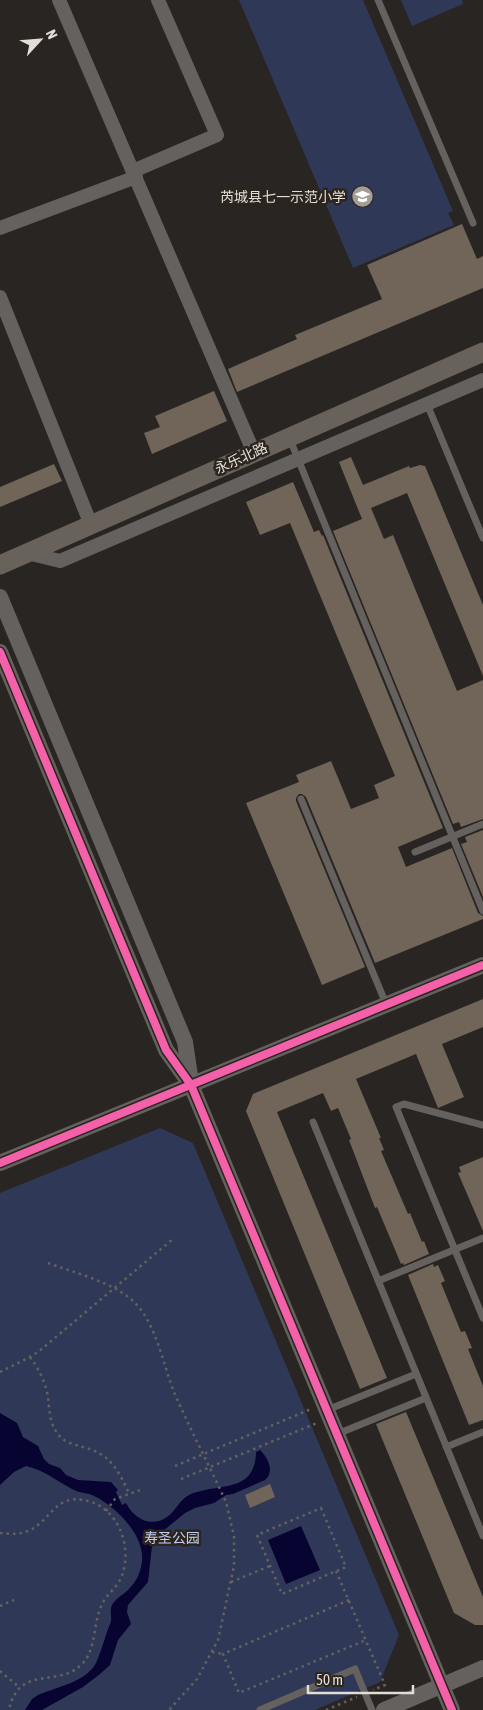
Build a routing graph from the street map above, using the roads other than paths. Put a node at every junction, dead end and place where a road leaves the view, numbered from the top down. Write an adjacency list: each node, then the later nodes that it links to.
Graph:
1 (59, 0): 4 (street)
2 (158, 0): 4 (street)
3 (378, 0): 5 (lane)
4 (134, 174): 6 (street); 12 (street)
5 (473, 223)
6 (0, 228)
7 (0, 297): 14 (street)
8 (483, 352): 11 (main road, 永乐北路)
9 (483, 380): 10 (street)
10 (427, 404): 13 (street); 15 (lane)
11 (289, 437): 12 (main road, 永乐北路); 13 (lane)
12 (254, 452): 14 (main road, 永乐北路)
13 (298, 459): 16 (street); 22 (lane)
14 (91, 525): 16 (main road, 永乐北路)
15 (483, 538)
16 (27, 553): 17 (main road, 永乐北路)
17 (0, 565)
18 (0, 597): 27 (street)
19 (0, 652): 27 (street)
20 (301, 799): 26 (lane)
21 (483, 824): 22 (lane)
22 (452, 836): 23 (lane); 24 (lane)
23 (415, 852)
24 (483, 911)
25 (483, 965): 26 (street)
26 (386, 1005): 27 (street)
27 (191, 1085): 30 (street); 37 (street)
28 (313, 1122): 33 (lane)
29 (483, 1125): 32 (lane)
30 (0, 1163)
31 (483, 1238): 32 (lane)
32 (455, 1250): 33 (lane); 34 (lane)
33 (378, 1281): 35 (lane)
34 (483, 1318)
35 (416, 1374): 36 (lane); 37 (lane)
36 (426, 1398): 39 (lane); 40 (lane)
37 (327, 1410): 39 (street)
38 (483, 1432): 40 (lane)
39 (337, 1434): 43 (street)
40 (446, 1447): 41 (lane)
41 (483, 1536)
42 (483, 1668): 43 (street)
43 (442, 1685): 46 (street); 47 (street)
44 (260, 1710): 45 (lane)
45 (372, 1710)
46 (384, 1710)
47 (452, 1710)

